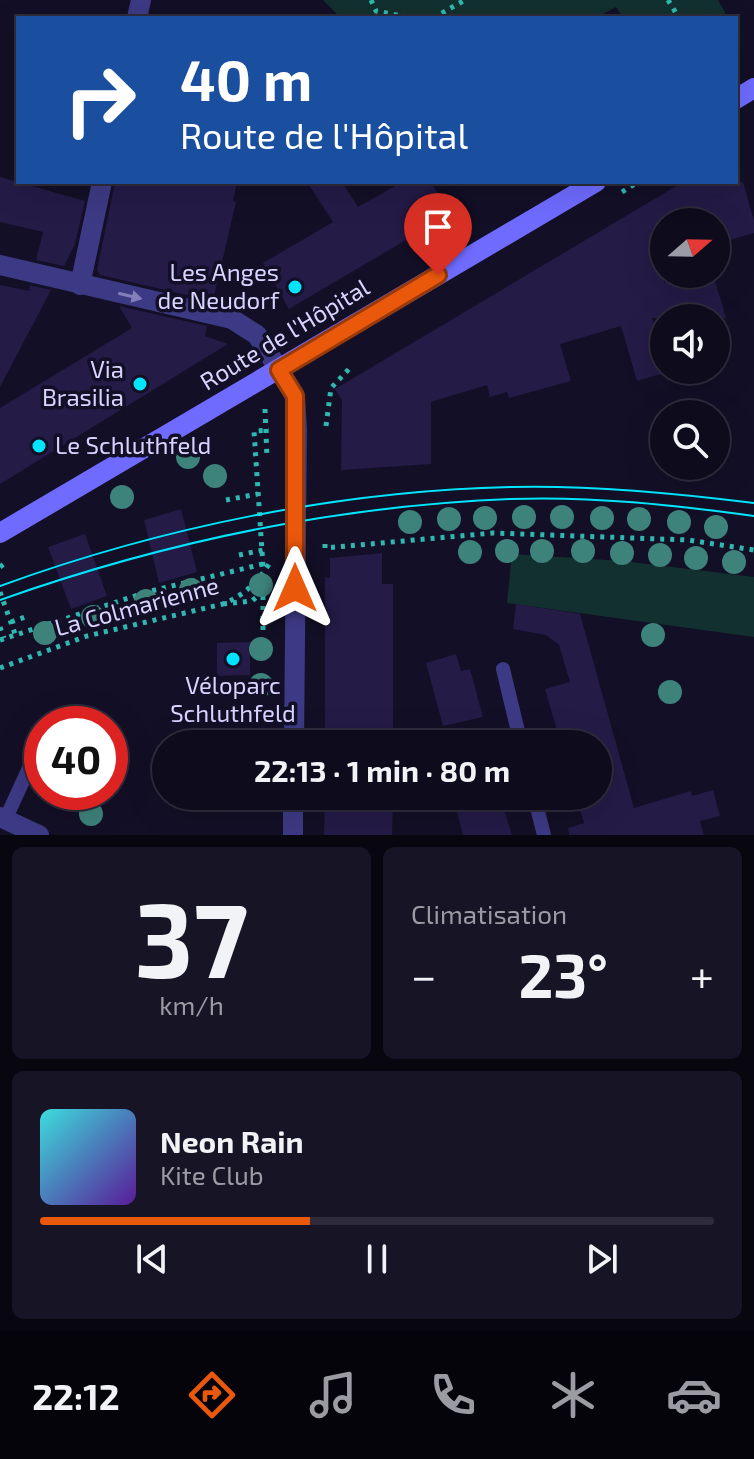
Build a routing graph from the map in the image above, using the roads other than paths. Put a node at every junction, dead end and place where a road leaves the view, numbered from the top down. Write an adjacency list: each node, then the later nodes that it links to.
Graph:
1 (102, 184): 4 (street)
2 (593, 184): 5 (main road, Route de l'Hôpital)
3 (0, 265): 4 (street)
4 (80, 285): 5 (street, one-way to 5)
5 (284, 379): 6 (main road, Route de l'Hôpital); 8 (street)
6 (0, 533)
7 (503, 669): 9 (lane)
8 (294, 730)
9 (518, 730)
10 (24, 775): 13 (lane)
11 (293, 810): 15 (street)
12 (538, 810): 16 (lane)
13 (2, 818): 14 (street)
14 (39, 835)
15 (293, 835)
16 (544, 835)

